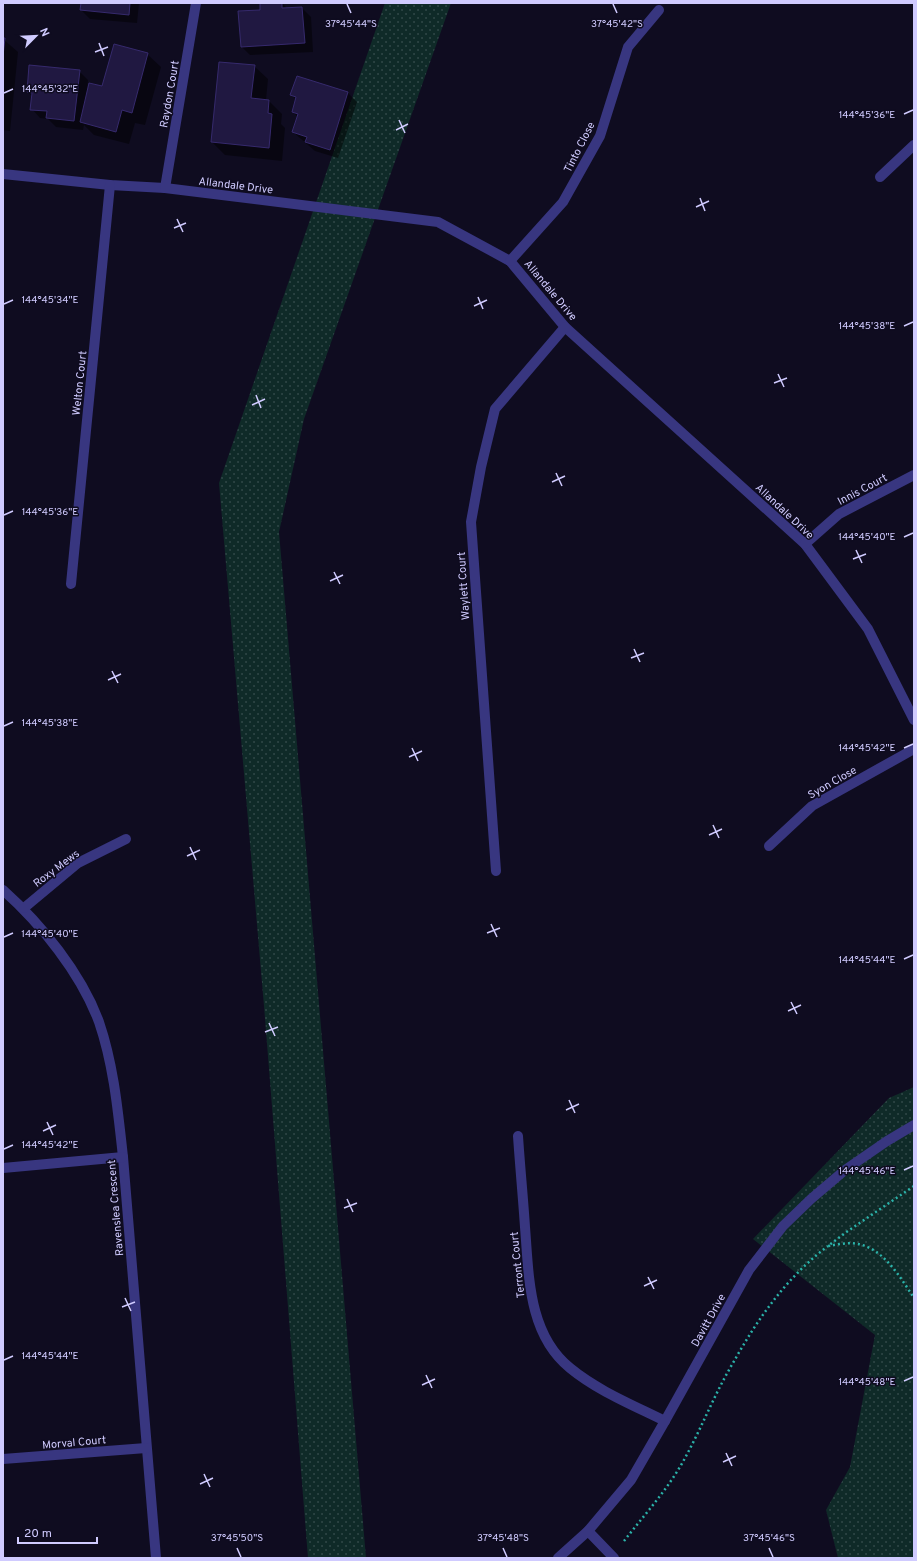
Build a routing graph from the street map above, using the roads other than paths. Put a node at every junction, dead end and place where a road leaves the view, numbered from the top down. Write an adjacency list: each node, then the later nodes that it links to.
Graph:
1 (196, 3): 7 (street, Raydon Court)
2 (659, 10): 8 (street, Tinto Close)
3 (914, 145): 5 (street)
4 (3, 174): 6 (street, Allandale Drive)
5 (880, 177)
6 (110, 185): 7 (street, Allandale Drive); 12 (street, Welton Court)
7 (165, 188): 8 (street, Allandale Drive)
8 (510, 261): 9 (street, Allandale Drive)
9 (565, 327): 11 (street, Allandale Drive); 17 (street, Waylett Court)
10 (914, 475): 11 (street, Innis Court)
11 (805, 544): 13 (street, Allandale Drive)
12 (71, 584)
13 (914, 720)
14 (914, 749): 16 (street, Syon Close)
15 (126, 839): 19 (street, Roxy Mews)
16 (769, 846)
17 (496, 871)
18 (3, 890): 19 (street, Ravenslea Crescent)
19 (24, 908): 22 (street, Ravenslea Crescent)
20 (914, 1125): 24 (street, Davitt Drive)
21 (518, 1136): 24 (street, Terront Court)
22 (123, 1157): 23 (street); 25 (street, Ravenslea Crescent)
23 (3, 1168)
24 (665, 1421): 27 (street, Davitt Drive)
25 (146, 1448): 26 (street, Morval Court); 29 (street, Ravenslea Crescent)
26 (3, 1459)
27 (588, 1531): 28 (street); 30 (street, Davitt Drive)
28 (613, 1557)
29 (156, 1558)
30 (558, 1558)

